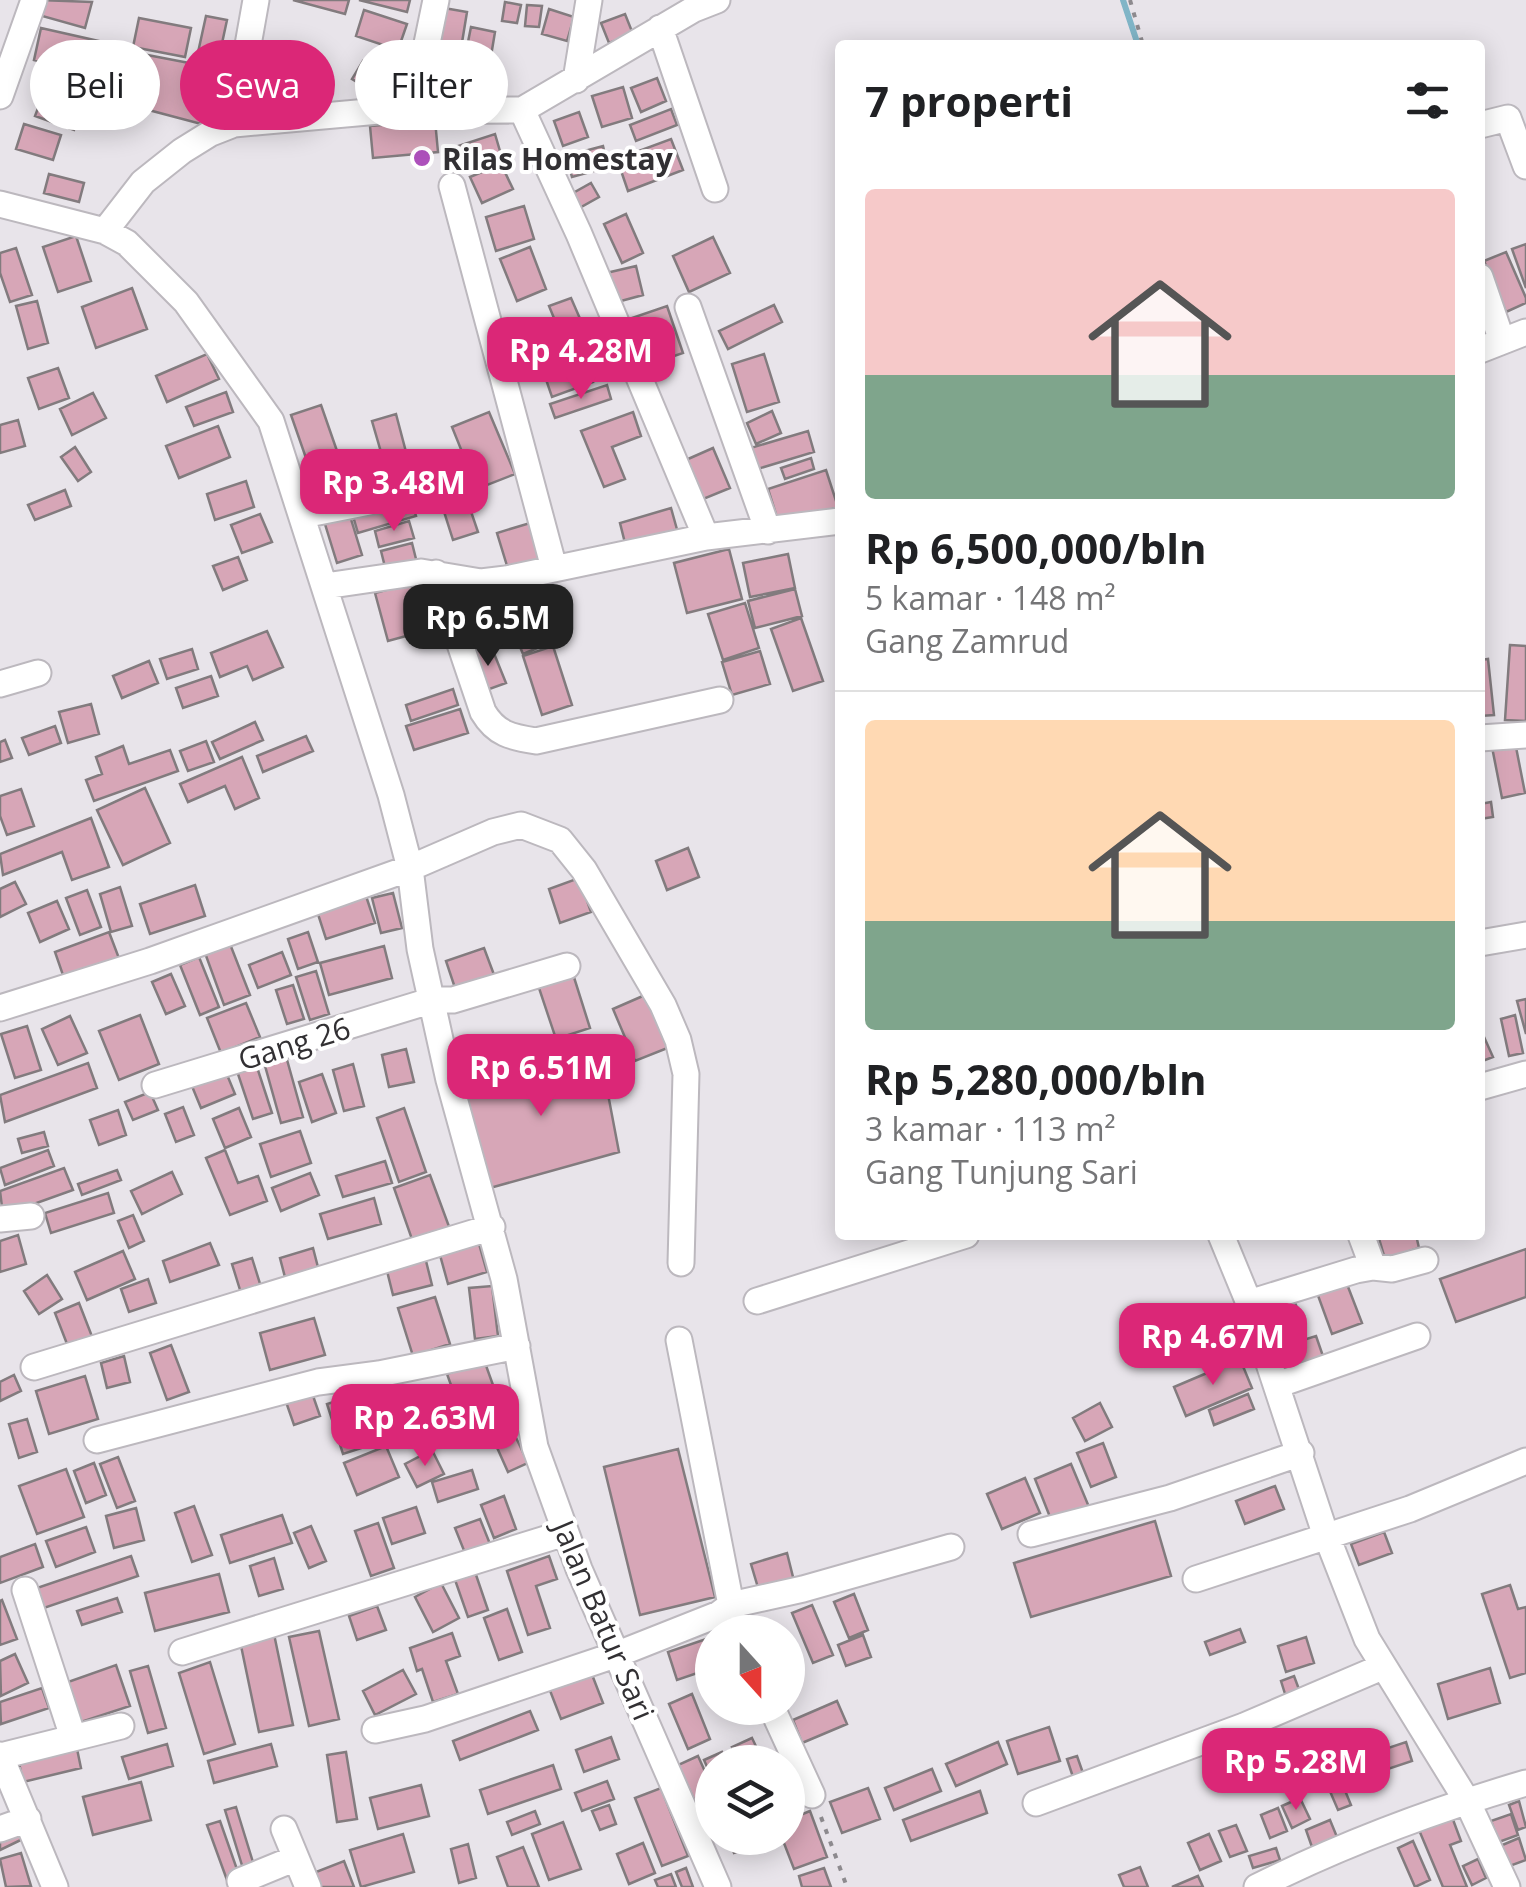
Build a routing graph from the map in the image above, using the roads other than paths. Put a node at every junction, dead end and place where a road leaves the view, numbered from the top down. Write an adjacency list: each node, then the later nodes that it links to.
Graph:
1 (34, 0): 10 (street)
2 (256, 0): 7 (street)
3 (436, 0): 8 (street)
4 (589, 0): 9 (street)
5 (701, 3): 6 (street)
6 (660, 28): 9 (street); 17 (street)
7 (249, 40)
8 (428, 40)
9 (576, 80): 12 (street)
10 (0, 96)
11 (508, 110): 12 (street)
12 (522, 110): 27 (street)
13 (1485, 124): 15 (street)
14 (219, 130): 19 (street)
15 (1526, 166)
16 (452, 186): 28 (street)
17 (715, 189)
18 (0, 204): 19 (street, Jalan Batur Sari)
19 (105, 231): 24 (street, Jalan Batur Sari)
20 (1485, 291): 22 (street)
21 (688, 306): 26 (street)
22 (1503, 341)
23 (415, 493): 24 (street)
24 (304, 515): 30 (street, Jalan Batur Sari)
25 (835, 522): 26 (street)
26 (768, 531): 27 (street)
27 (706, 537): 28 (street)
28 (554, 568): 29 (street)
29 (436, 573): 30 (street); 33 (street)
30 (325, 586): 36 (street, Jalan Batur Sari)
31 (38, 673): 32 (street)
32 (0, 684)
33 (720, 700)
34 (1526, 735): 35 (street)
35 (1485, 738)
36 (410, 868): 40 (street, Jalan Batur Sari); 41 (street); 52 (street)
37 (1526, 935): 38 (street)
38 (1485, 943)
39 (567, 966): 40 (street, Gang 26)
40 (432, 1000): 43 (street, Gang 26); 47 (street, Jalan Batur Sari)
41 (0, 1008)
42 (1526, 1074): 44 (street)
43 (155, 1084)
44 (1485, 1086)
45 (30, 1216): 46 (street)
46 (0, 1219)
47 (492, 1228): 58 (street, Jalan Batur Sari); 59 (street)
48 (950, 1240): 54 (street)
49 (1225, 1240): 55 (street)
50 (1363, 1240): 53 (street)
51 (1425, 1260): 53 (street)
52 (681, 1262)
53 (1373, 1267): 55 (street)
54 (757, 1301)
55 (1249, 1303): 60 (street)
56 (1417, 1336): 60 (street)
57 (679, 1340): 70 (street)
58 (517, 1346): 61 (street); 64 (street, Jalan Batur Sari)
59 (34, 1367)
60 (1277, 1385): 62 (street)
61 (97, 1440)
62 (1301, 1454): 65 (street); 66 (street)
63 (1526, 1461): 66 (street)
64 (565, 1533): 72 (street); 73 (street, Jalan Batur Sari)
65 (1031, 1534)
66 (1327, 1538): 68 (street); 74 (street)
67 (951, 1547): 70 (street)
68 (1196, 1579)
69 (25, 1590): 78 (street)
70 (732, 1605): 71 (street); 73 (street)
71 (736, 1615)
72 (182, 1652)
73 (618, 1654): 77 (street); 91 (street, Jalan Batur Sari)
74 (1382, 1667): 82 (street); 83 (street)
75 (780, 1725): 81 (street)
76 (121, 1726): 78 (street)
77 (376, 1730)
78 (73, 1737): 79 (street)
79 (0, 1756): 84 (street)
80 (1526, 1783): 82 (street)
81 (812, 1795)
82 (1467, 1800): 92 (street); 93 (street)
83 (1036, 1803)
84 (28, 1819): 86 (street); 89 (street)
85 (284, 1829): 87 (street)
86 (0, 1830)
87 (296, 1858): 88 (street); 90 (street)
88 (240, 1881)
89 (55, 1887)
90 (308, 1887)
91 (718, 1887)
92 (1257, 1887)
93 (1507, 1887)

